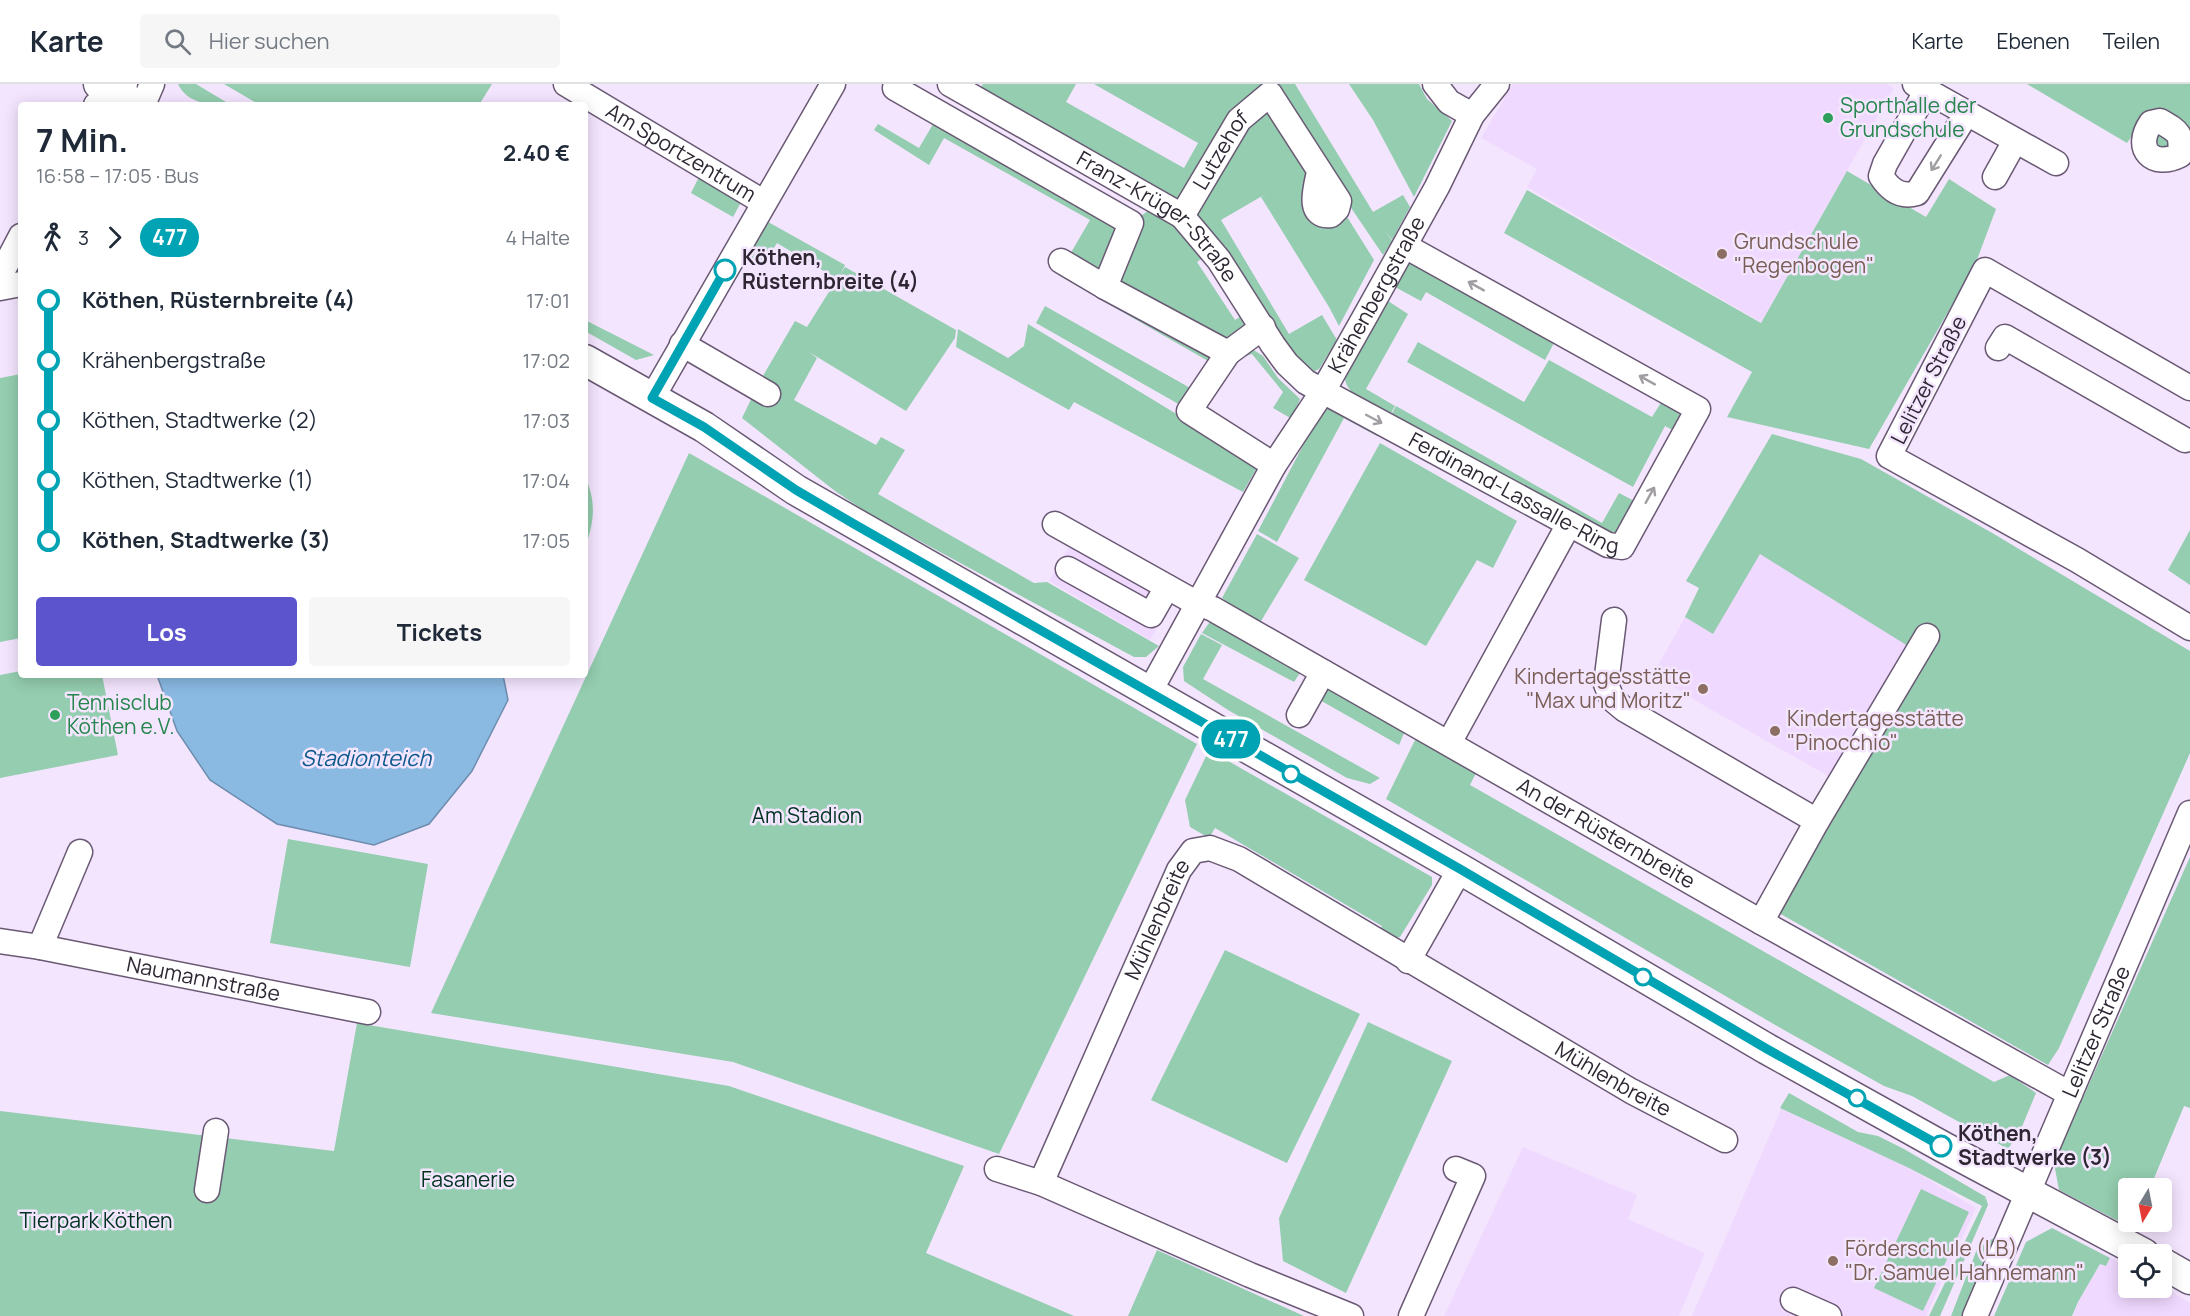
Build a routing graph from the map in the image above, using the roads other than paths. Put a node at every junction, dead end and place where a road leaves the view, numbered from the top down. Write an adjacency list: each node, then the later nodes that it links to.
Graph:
1 (152, 84): 11 (street)
2 (566, 84): 18 (street, Am Sportzentrum)
3 (832, 84): 18 (street)
4 (898, 84): 20 (street)
5 (950, 84): 10 (street, Franz-Krüger-Straße)
6 (1435, 84): 13 (street)
7 (1497, 84): 13 (street, Krähenbergstraße)
8 (1921, 87): 12 (street); 12 (street, one-way to 8)
9 (1267, 89): 16 (street, Lutzehof); 19 (street, Lutzehof)
10 (979, 91): 19 (street, Franz-Krüger-Straße)
11 (120, 96)
12 (1967, 113): 14 (street)
13 (1472, 115): 22 (street, Krähenbergstraße)
14 (2015, 141): 15 (street); 17 (street)
15 (2056, 163)
16 (1319, 172)
17 (1995, 177)
18 (764, 202): 29 (street)
19 (1171, 211): 20 (street); 28 (street, Franz-Krüger-Straße)
20 (1131, 223): 26 (street)
21 (18, 242): 24 (street)
22 (1405, 246): 34 (street, Krähenbergstraße); 40 (street, Ferdinand-Lassalle-Ring, one-way to 22)
23 (1060, 261): 26 (street)
24 (0, 276)
25 (18, 285): 27 (street)
26 (1105, 287): 31 (street)
27 (0, 288)
28 (1263, 327): 31 (street); 34 (street, Franz-Krüger-Straße)
29 (682, 344): 35 (street); 36 (street)
30 (1998, 348): 37 (street)
31 (1228, 353): 38 (street)
32 (588, 362): 36 (main road)
33 (2190, 388): 45 (street, Lelitzer Straße)
34 (1323, 391): 38 (street, Krähenbergstraße); 40 (street, Ferdinand-Lassalle-Ring, one-way to 40)
35 (768, 394)
36 (652, 398): 48 (main road)
37 (2185, 440)
38 (1274, 465): 43 (street, Krähenbergstraße)
39 (1055, 524): 42 (street, An der Rüsternbreite)
40 (1569, 524): 50 (street)
41 (1068, 569): 42 (street)
42 (1167, 587): 43 (street, An der Rüsternbreite)
43 (1199, 603): 47 (street, An der Rüsternbreite); 48 (street, Krähenbergstraße)
44 (1614, 620): 52 (street)
45 (2190, 628)
46 (1927, 636): 52 (street)
47 (1323, 672): 49 (street); 50 (street, An der Rüsternbreite)
48 (1149, 693): 54 (main road)
49 (1299, 715)
50 (1449, 744): 55 (street, An der Rüsternbreite)
51 (2190, 813): 60 (street, Lelitzer Straße)
52 (1817, 821): 55 (street)
53 (80, 852): 57 (street)
54 (1460, 869): 58 (street); 67 (main road)
55 (1761, 922): 60 (street, An der Rüsternbreite)
56 (0, 941): 57 (street, Naumannstraße)
57 (40, 947): 59 (street, Naumannstraße)
58 (1408, 961): 62 (street, Mühlenbreite); 65 (street, Mühlenbreite)
59 (368, 1012)
60 (2070, 1094): 67 (street, Lelitzer Straße)
61 (216, 1131): 66 (street)
62 (1725, 1140)
63 (997, 1169): 65 (street)
64 (1456, 1169): 73 (street)
65 (1041, 1183): 72 (street)
66 (207, 1191)
67 (2028, 1192): 68 (main road); 75 (street, Lelitzer Straße)
68 (2125, 1244)
69 (2172, 1269): 70 (main road)
70 (2190, 1279)
71 (1793, 1300): 74 (street)
72 (1351, 1316)
73 (1411, 1316)
74 (1829, 1316)
75 (1975, 1316)

